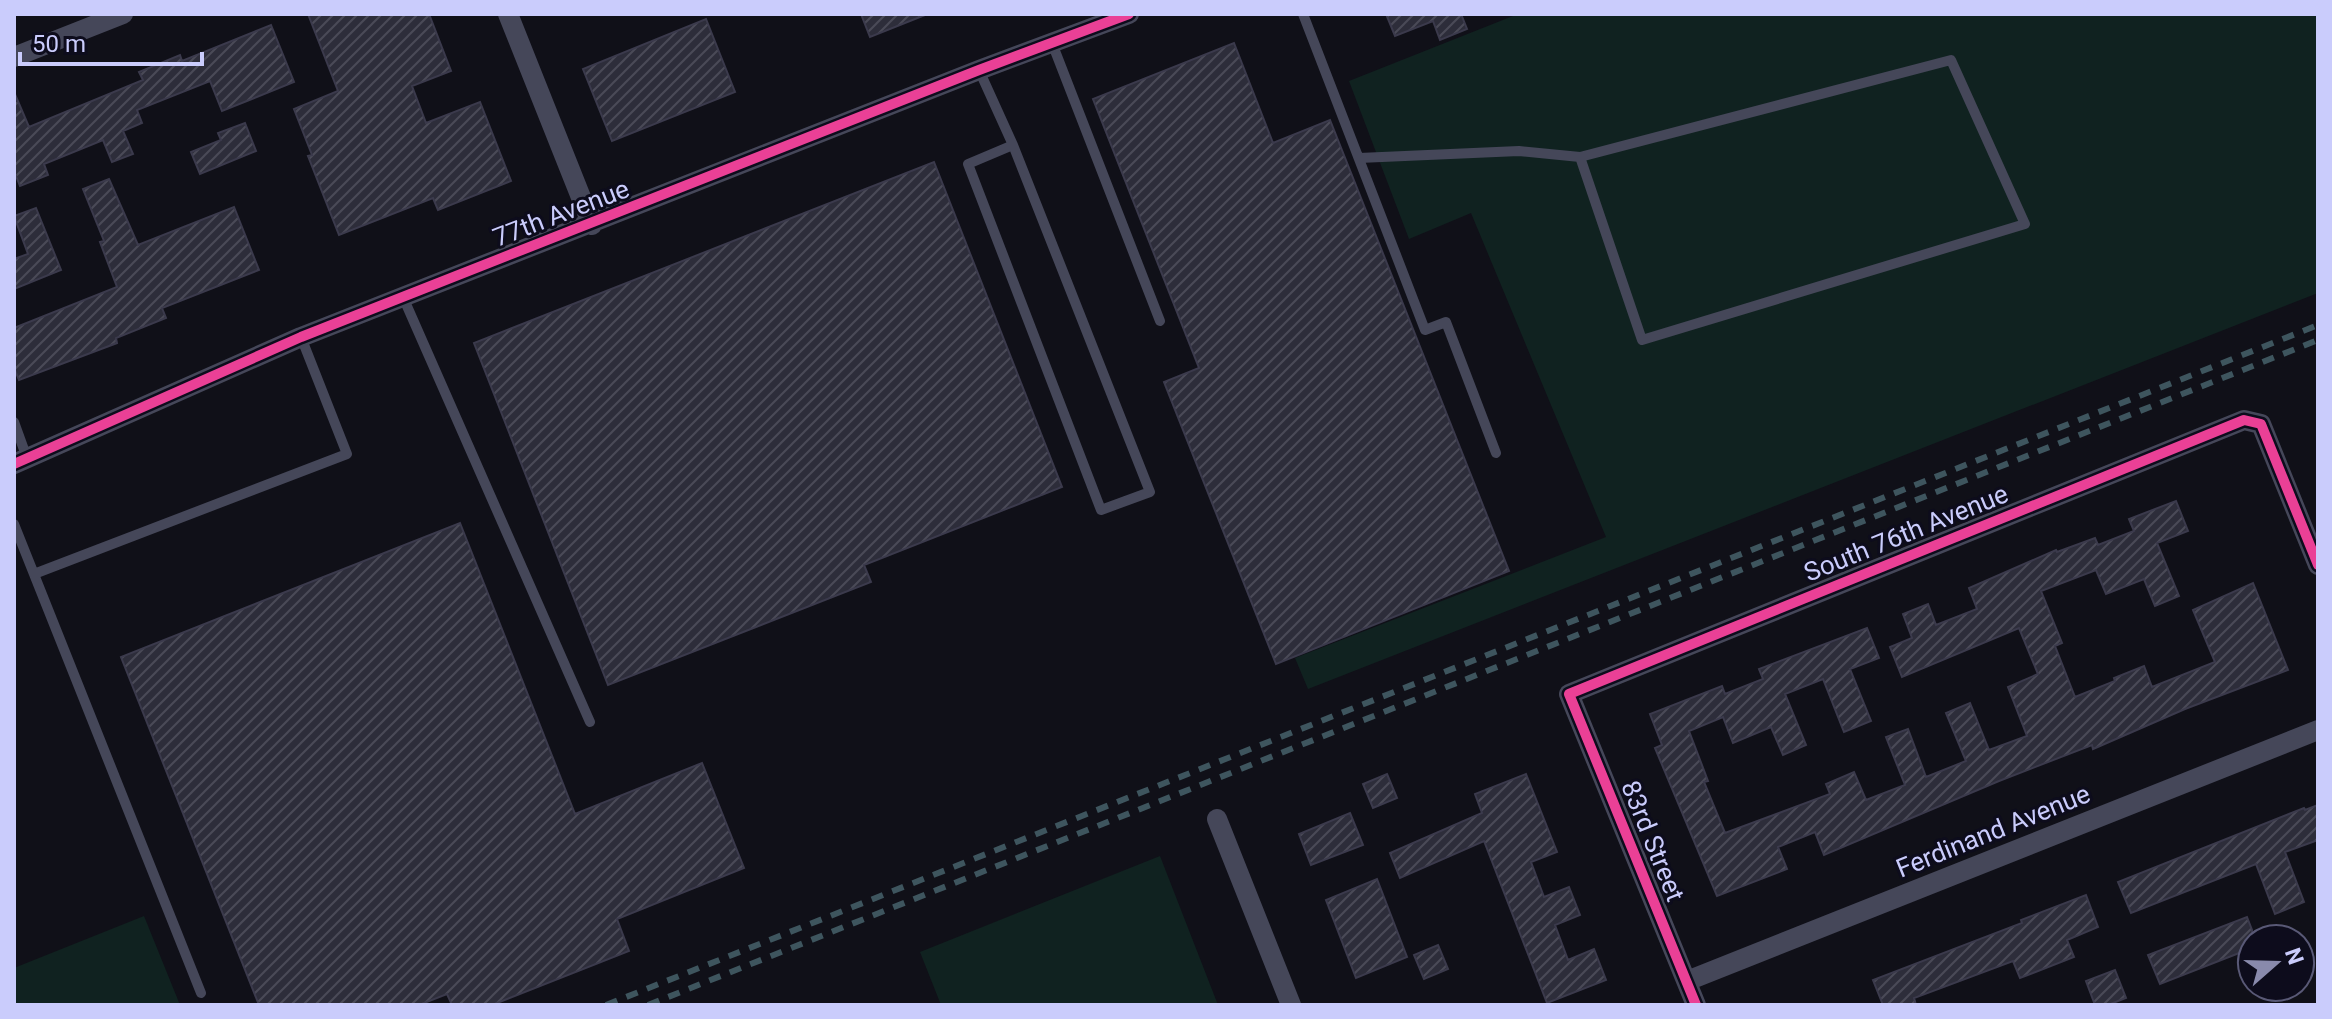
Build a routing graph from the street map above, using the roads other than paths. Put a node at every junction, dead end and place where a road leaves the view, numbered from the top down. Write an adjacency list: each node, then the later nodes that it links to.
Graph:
1 (123, 14): 6 (street)
2 (508, 14): 11 (street)
3 (1129, 14): 5 (street, 77th Avenue)
4 (1303, 14): 10 (lane)
5 (1052, 43): 7 (street, 77th Avenue); 13 (lane)
6 (14, 57)
7 (979, 70): 8 (lane); 11 (street, 77th Avenue)
8 (1013, 145): 8 (lane)
9 (1580, 157): 9 (lane); 10 (lane)
10 (1359, 158): 16 (lane)
11 (592, 225): 12 (street, 77th Avenue)
12 (403, 297): 14 (street, 77th Avenue); 22 (lane)
13 (1160, 321)
14 (301, 337): 17 (street, 77th Avenue); 20 (lane)
15 (14, 422): 17 (lane)
16 (1496, 453)
17 (20, 461)
18 (14, 524): 20 (lane)
19 (2318, 565): 21 (street, South 76th Avenue)
20 (34, 574): 26 (lane)
21 (1569, 694): 25 (street, 83rd Street)
22 (590, 722)
23 (2318, 730): 25 (street, Ferdinand Avenue)
24 (1217, 819): 27 (street)
25 (1687, 981): 28 (street, 83rd Street)
26 (201, 993)
27 (1291, 1005)
28 (1696, 1005)

